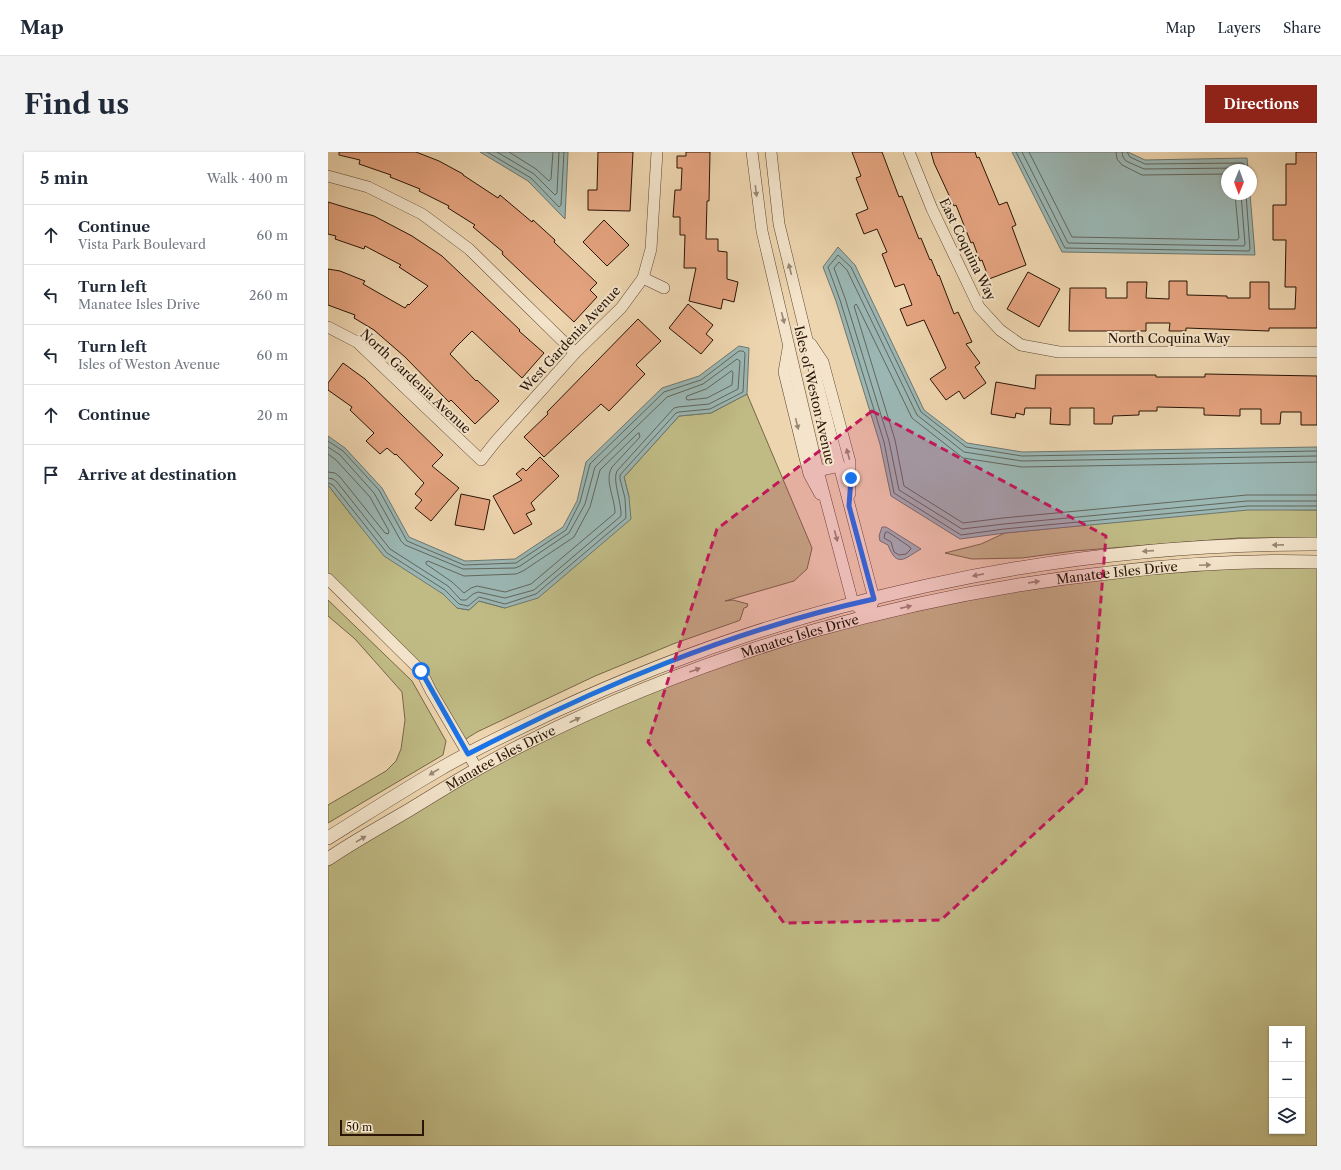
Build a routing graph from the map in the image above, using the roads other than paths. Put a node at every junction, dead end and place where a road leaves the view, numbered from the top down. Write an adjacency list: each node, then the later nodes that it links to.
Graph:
1 (657, 152): 6 (street, West Gardenia Avenue)
2 (752, 152): 14 (street, Isles of Weston Avenue, one-way to 14)
3 (772, 152): 9 (street, Isles of Weston Avenue, one-way to 3)
4 (908, 152): 10 (street, East Coquina Way)
5 (328, 176): 12 (street)
6 (643, 278): 7 (street); 12 (street, West Gardenia Avenue)
7 (664, 288)
8 (328, 327): 15 (street, North Gardenia Avenue)
9 (807, 339): 13 (street, Isles of Weston Avenue); 18 (street, one-way to 9)
10 (1021, 345): 11 (street, North Coquina Way)
11 (1317, 352)
12 (575, 353): 15 (street, West Gardenia Avenue)
13 (819, 388): 14 (street); 16 (street, Isles of Weston Avenue)
14 (795, 394): 17 (street, Isles of Weston Avenue); 19 (street, one-way to 19)
15 (481, 460)
16 (840, 466): 17 (street); 18 (street, Isles of Weston Avenue)
17 (818, 471): 19 (street, Isles of Weston Avenue)
18 (849, 506): 23 (street, Isles of Weston Avenue)
19 (829, 510): 24 (street, Isles of Weston Avenue, one-way to 24)
20 (1317, 544): 23 (street, Manatee Isles Drive, one-way to 23)
21 (1317, 562): 25 (street, Manatee Isles Drive, one-way to 21)
22 (328, 579): 26 (street)
23 (874, 599): 24 (street, Manatee Isles Drive); 25 (street)
24 (853, 603): 25 (street); 26 (street, Manatee Isles Drive)
25 (868, 616): 27 (street, Manatee Isles Drive, one-way to 25)
26 (468, 754): 27 (street); 28 (street, Manatee Isles Drive, one-way to 28)
27 (477, 769): 29 (street, Manatee Isles Drive, one-way to 27)
28 (328, 838)
29 (328, 859)

